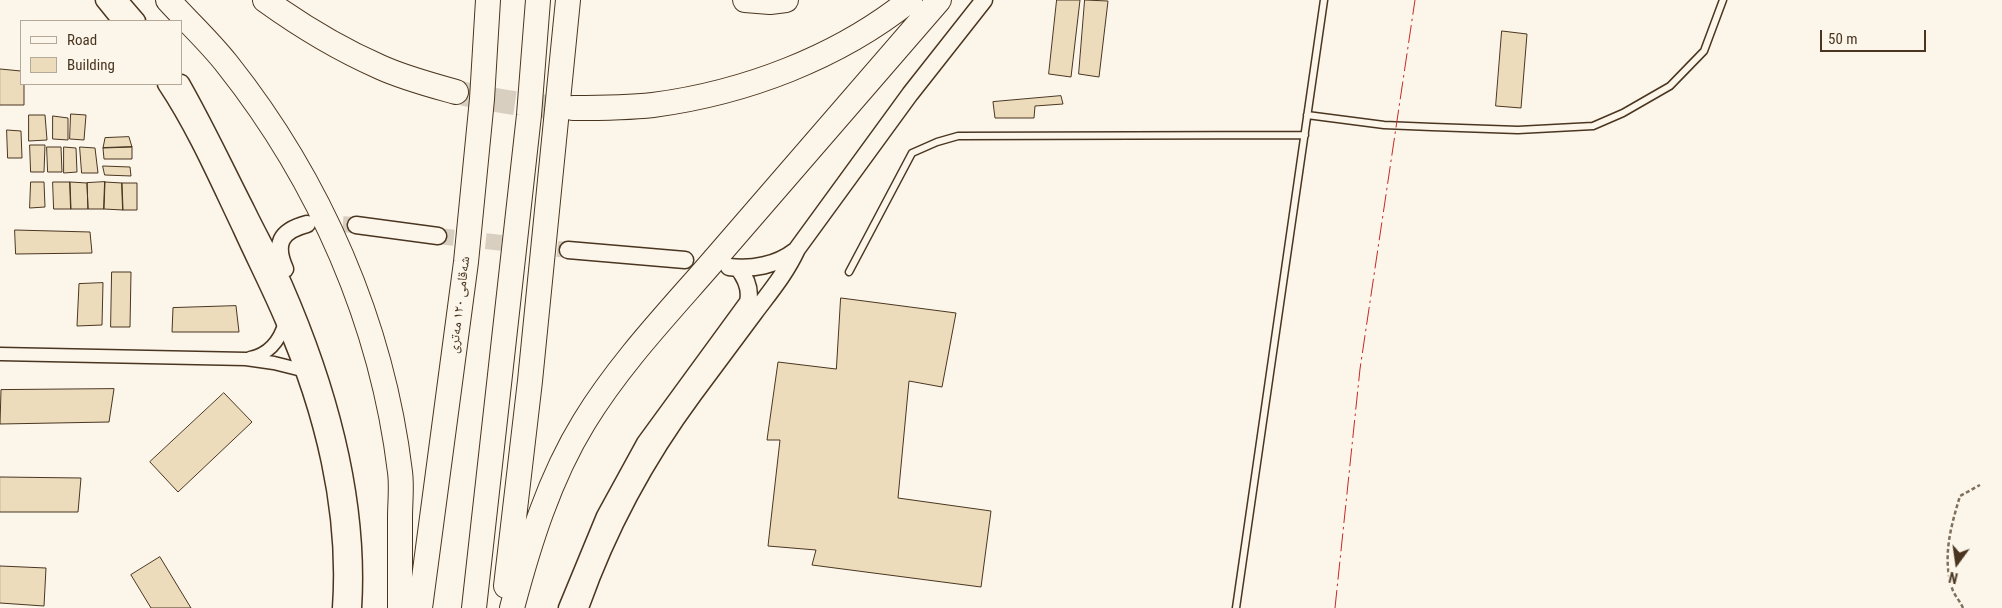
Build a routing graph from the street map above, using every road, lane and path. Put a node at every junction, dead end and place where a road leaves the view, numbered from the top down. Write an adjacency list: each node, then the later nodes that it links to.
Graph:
1 (104, 0): 15 (street)
2 (119, 0): 16 (street)
3 (168, 0): 38 (highway)
4 (265, 0): 19 (highway)
5 (488, 0): 39 (highway, شەقامی ١٢٠ مەتری)
6 (538, 0): 40 (highway)
7 (568, 0): 41 (highway)
8 (745, 0): 9 (highway)
9 (786, 0)
10 (910, 0): 20 (highway)
11 (939, 0): 42 (highway)
12 (984, 0): 26 (street)
13 (1324, 0): 21 (lane)
14 (1723, 0): 21 (lane)
15 (120, 20)
16 (136, 20)
17 (167, 85): 31 (street)
18 (182, 85): 30 (street)
19 (456, 92)
20 (573, 108)
21 (1308, 115): 22 (lane)
22 (1305, 135): 29 (lane); 45 (lane)
23 (307, 224): 30 (street)
24 (356, 226): 25 (street)
25 (438, 236)
26 (797, 249): 43 (street); 44 (street)
27 (568, 250): 28 (street)
28 (685, 260)
29 (849, 272)
30 (284, 285): 37 (street)
31 (285, 322): 33 (street); 34 (street)
32 (0, 354): 33 (street)
33 (246, 359): 34 (street)
34 (302, 370): 36 (street)
35 (1980, 484): 46 (path)
36 (341, 608)
37 (352, 608)
38 (400, 608)
39 (420, 608)
40 (474, 608)
41 (503, 608)
42 (512, 608)
43 (567, 608)
44 (580, 608)
45 (1236, 608)
46 (1963, 608)

